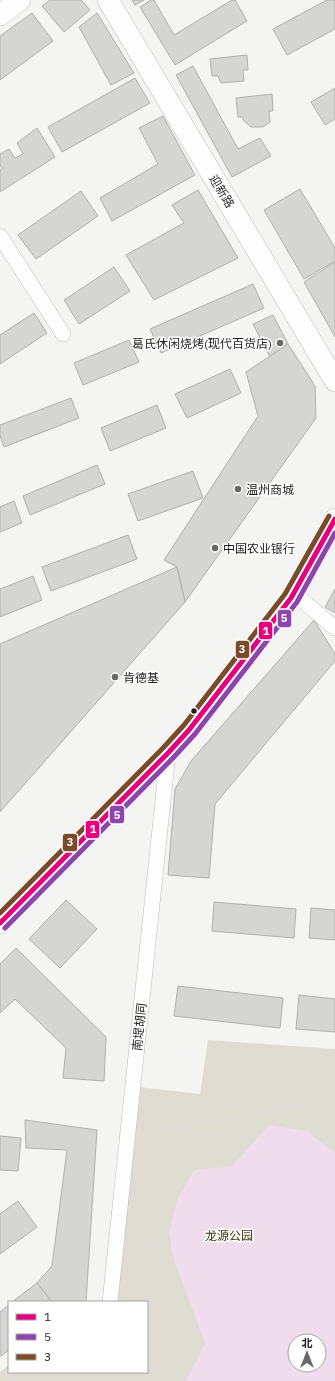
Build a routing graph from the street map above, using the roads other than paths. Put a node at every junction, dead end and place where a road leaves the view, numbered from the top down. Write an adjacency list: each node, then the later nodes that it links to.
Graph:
1 (20, 0): 3 (main road)
2 (108, 0): 6 (main road, 迎新路)
3 (0, 15)
4 (0, 236): 5 (street)
5 (63, 334)
6 (335, 381)
7 (335, 519): 8 (main road)
8 (294, 593): 9 (street); 10 (main road)
9 (335, 628)
10 (168, 753): 11 (main road); 12 (street, 南堤胡同)
11 (0, 923)
12 (110, 1301)

